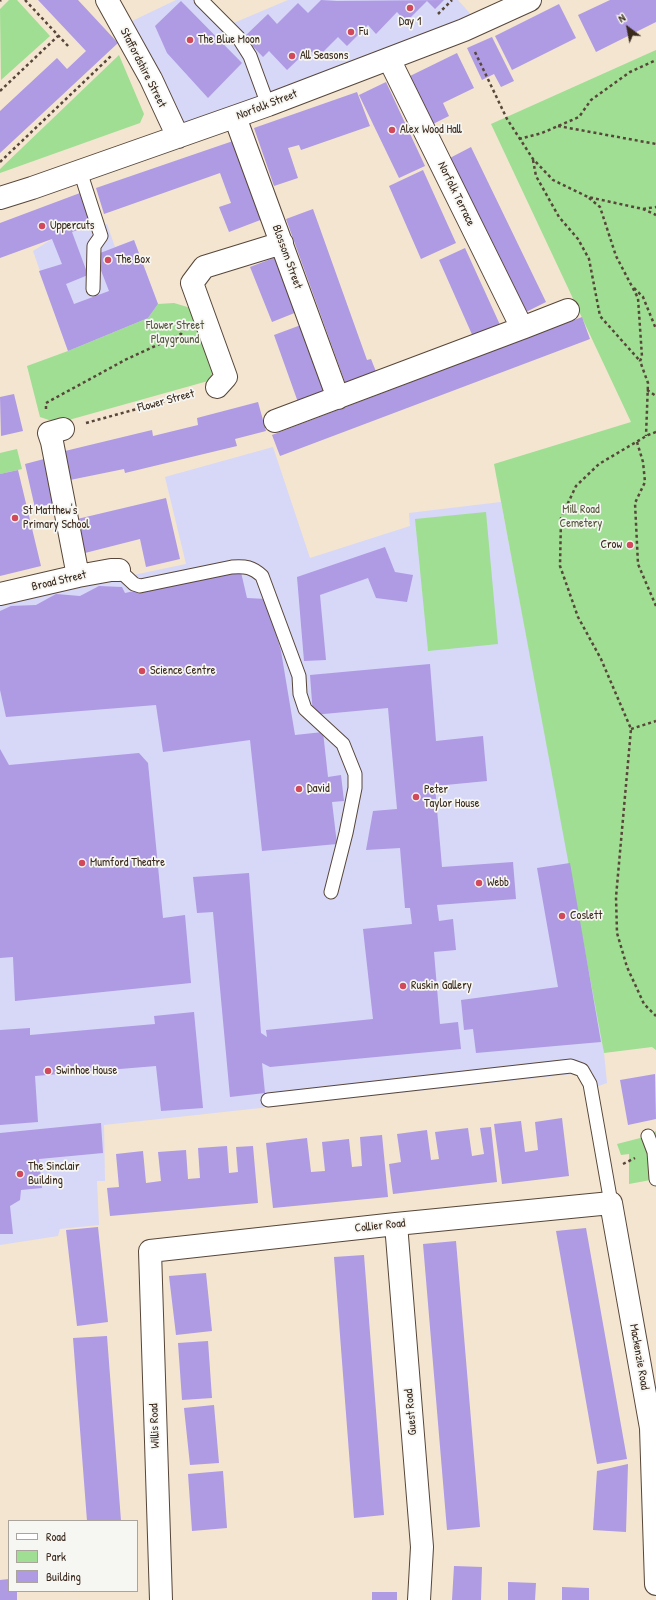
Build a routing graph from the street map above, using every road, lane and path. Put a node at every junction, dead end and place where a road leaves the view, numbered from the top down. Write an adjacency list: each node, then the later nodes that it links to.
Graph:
1 (25, 0): 7 (path)
2 (107, 0): 6 (street, Staffordshire Street)
3 (201, 0): 12 (lane)
4 (516, 3): 5 (street, Norfolk Street)
5 (464, 30): 9 (street, Norfolk Street); 16 (path)
6 (125, 32): 15 (street, Staffordshire Street); 19 (path)
7 (58, 36): 8 (path); 11 (path)
8 (69, 47)
9 (389, 59): 12 (street, Norfolk Street); 31 (street, Norfolk Terrace)
10 (656, 60): 14 (path)
11 (0, 90)
12 (268, 105): 13 (street, Norfolk Street)
13 (235, 117): 15 (street, Norfolk Street); 26 (street, Blossom Street)
14 (557, 126): 16 (path); 17 (path)
15 (178, 137): 20 (street, Norfolk Street)
16 (519, 139): 18 (path)
17 (656, 144)
18 (533, 159): 21 (path); 33 (path)
19 (0, 162)
20 (80, 171): 22 (street, Norfolk Street); 28 (lane)
21 (588, 197): 24 (path); 27 (path)
22 (0, 198)
23 (656, 207): 24 (path)
24 (643, 209): 25 (path)
25 (656, 215)
26 (282, 244): 29 (street); 37 (street, Blossom Street)
27 (630, 284): 32 (path); 33 (path)
28 (92, 289)
29 (200, 304): 34 (street); 39 (path)
30 (568, 310): 31 (street)
31 (522, 328): 37 (street)
32 (656, 329)
33 (640, 361): 35 (path)
34 (217, 387): 39 (path, Flower Street)
35 (647, 390): 36 (path); 41 (path)
36 (656, 396)
37 (338, 398): 38 (street)
38 (276, 421)
39 (56, 431): 44 (street)
40 (656, 432): 41 (path)
41 (646, 436): 42 (path)
42 (637, 442): 46 (path); 48 (path)
43 (119, 570): 44 (street, Broad Street); 49 (lane)
44 (78, 576): 45 (street, Broad Street)
45 (0, 594)
46 (656, 606)
47 (656, 721): 48 (path)
48 (631, 728): 50 (path)
49 (330, 892)
50 (656, 1016)
51 (268, 1100): 54 (lane)
52 (648, 1136): 53 (lane)
53 (656, 1179)
54 (611, 1203): 55 (street, Collier Road); 57 (street, Mackenzie Road)
55 (396, 1224): 56 (street, Collier Road); 59 (street, Guest Road)
56 (150, 1251): 58 (street, Willis Road)
57 (656, 1584)
58 (161, 1600)
59 (419, 1600)

